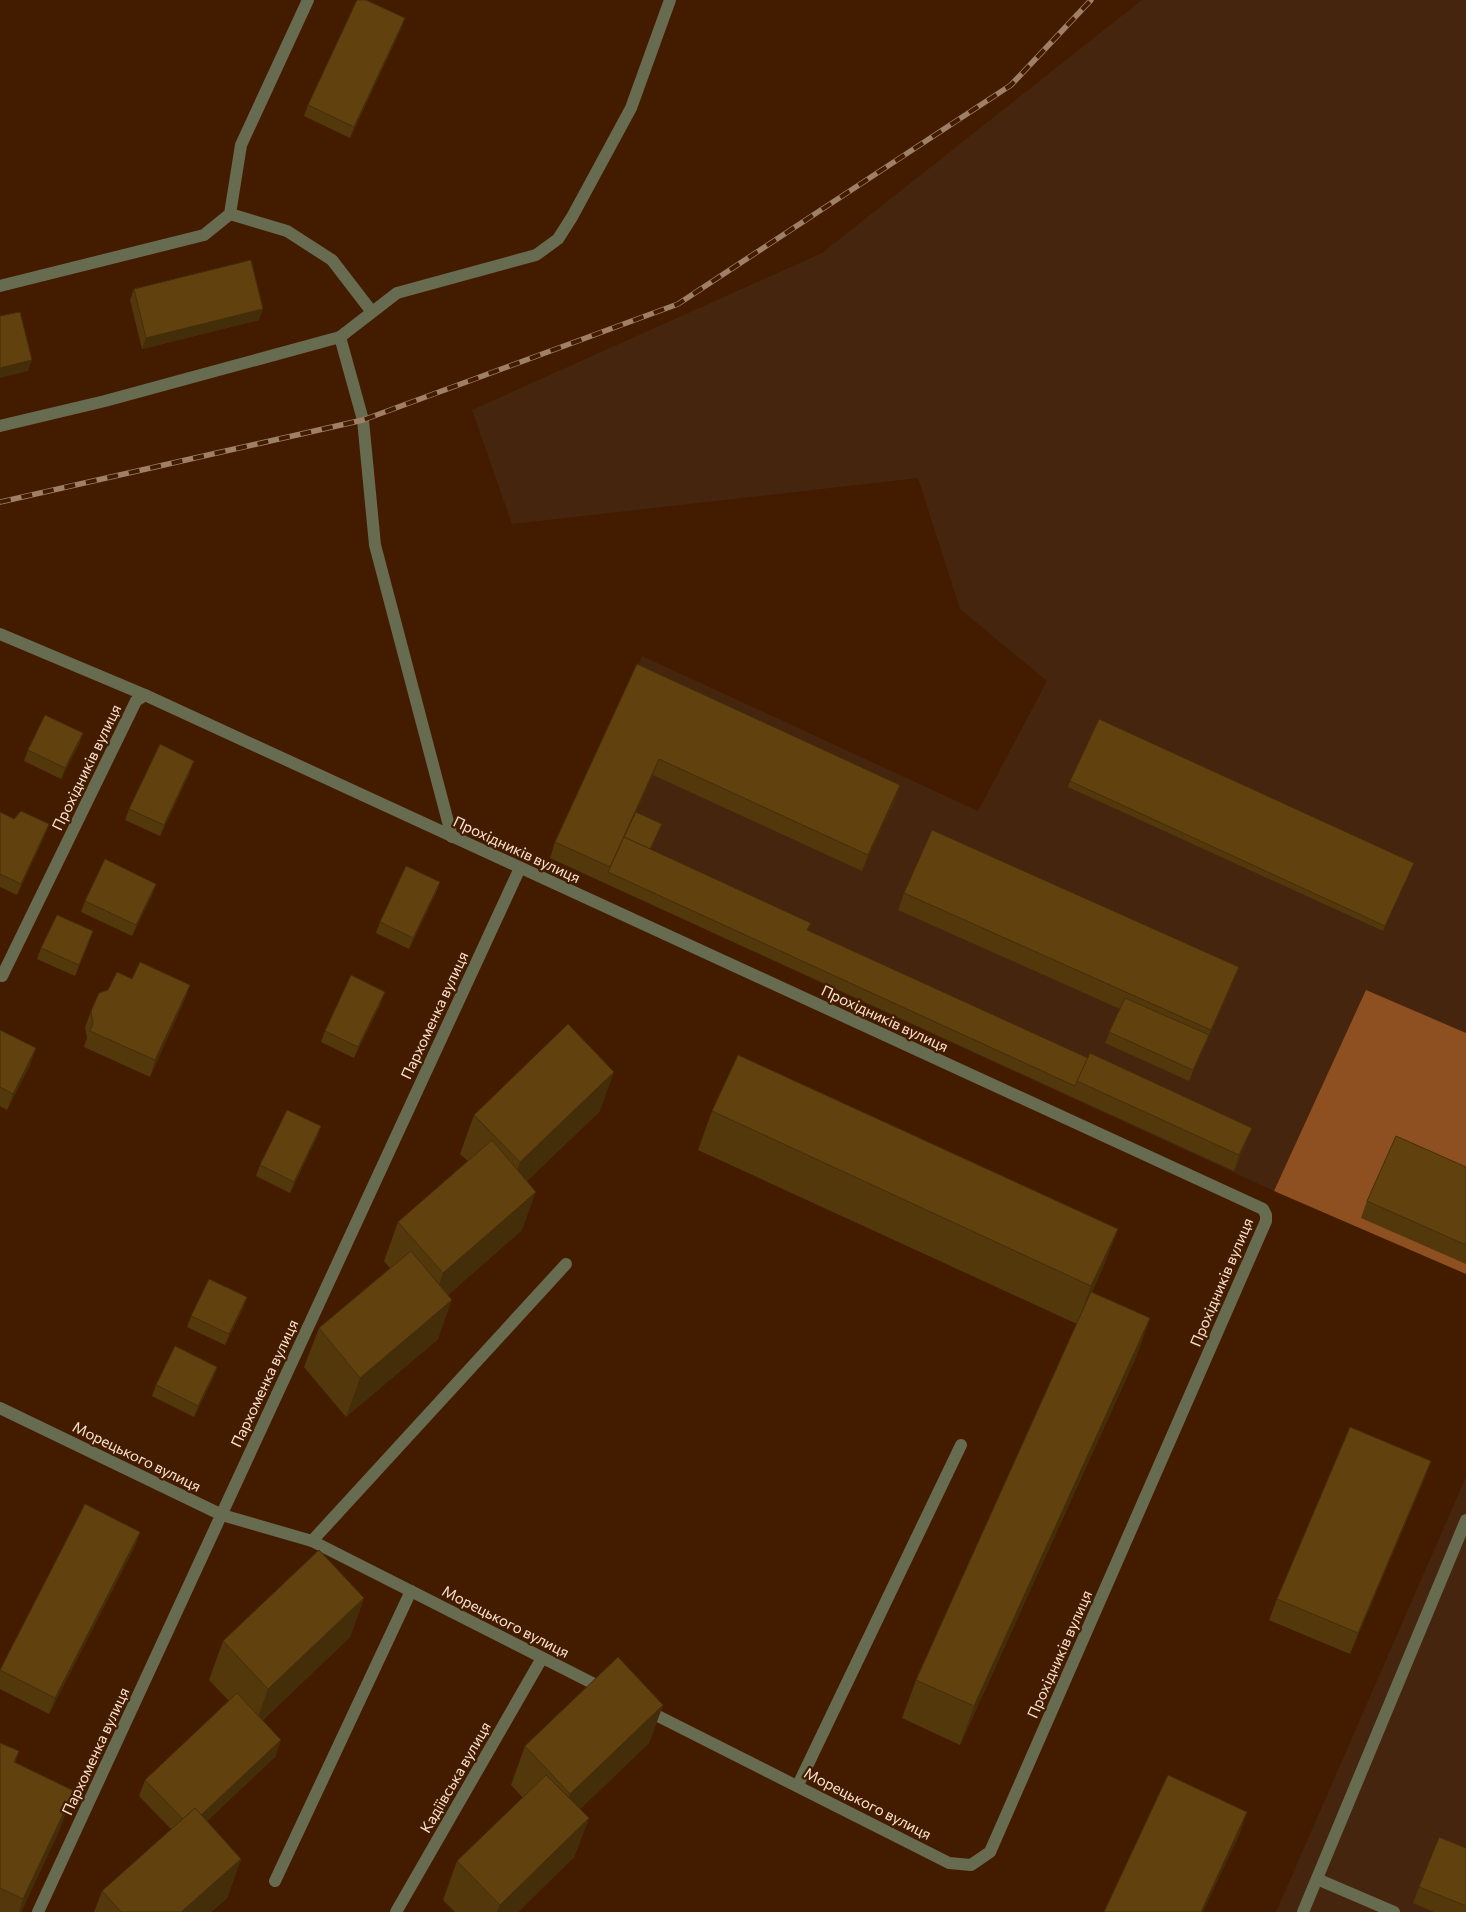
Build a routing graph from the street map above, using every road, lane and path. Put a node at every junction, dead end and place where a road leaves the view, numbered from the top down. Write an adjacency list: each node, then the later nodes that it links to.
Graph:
1 (308, 0): 3 (street)
2 (670, 0): 5 (street)
3 (230, 214): 4 (street); 5 (street)
4 (0, 286)
5 (372, 312): 6 (street)
6 (340, 336): 7 (street); 10 (street)
7 (0, 426)
8 (0, 634): 9 (street)
9 (145, 695): 10 (street, Прохідників вулиця); 12 (street, Прохідників вулиця)
10 (452, 837): 11 (street, Прохідників вулиця)
11 (520, 868): 16 (street, Пархоменка вулиця); 22 (street, Прохідників вулиця)
12 (2, 976)
13 (566, 1264): 18 (street)
14 (0, 1408): 16 (street, Морецького вулиця)
15 (961, 1445): 21 (street)
16 (222, 1515): 18 (street, Морецького вулиця); 25 (street, Пархоменка вулиця)
17 (1466, 1520): 23 (street)
18 (312, 1541): 19 (street, Морецького вулиця)
19 (410, 1591): 20 (street, Морецького вулиця); 24 (street)
20 (542, 1658): 21 (street, Морецького вулиця); 26 (street, Кадіївська вулиця)
21 (798, 1785): 22 (street, Морецького вулиця)
22 (990, 1852)
23 (1317, 1879): 27 (street); 28 (street)
24 (275, 1882)
25 (38, 1912)
26 (396, 1912)
27 (1303, 1912)
28 (1394, 1912)

